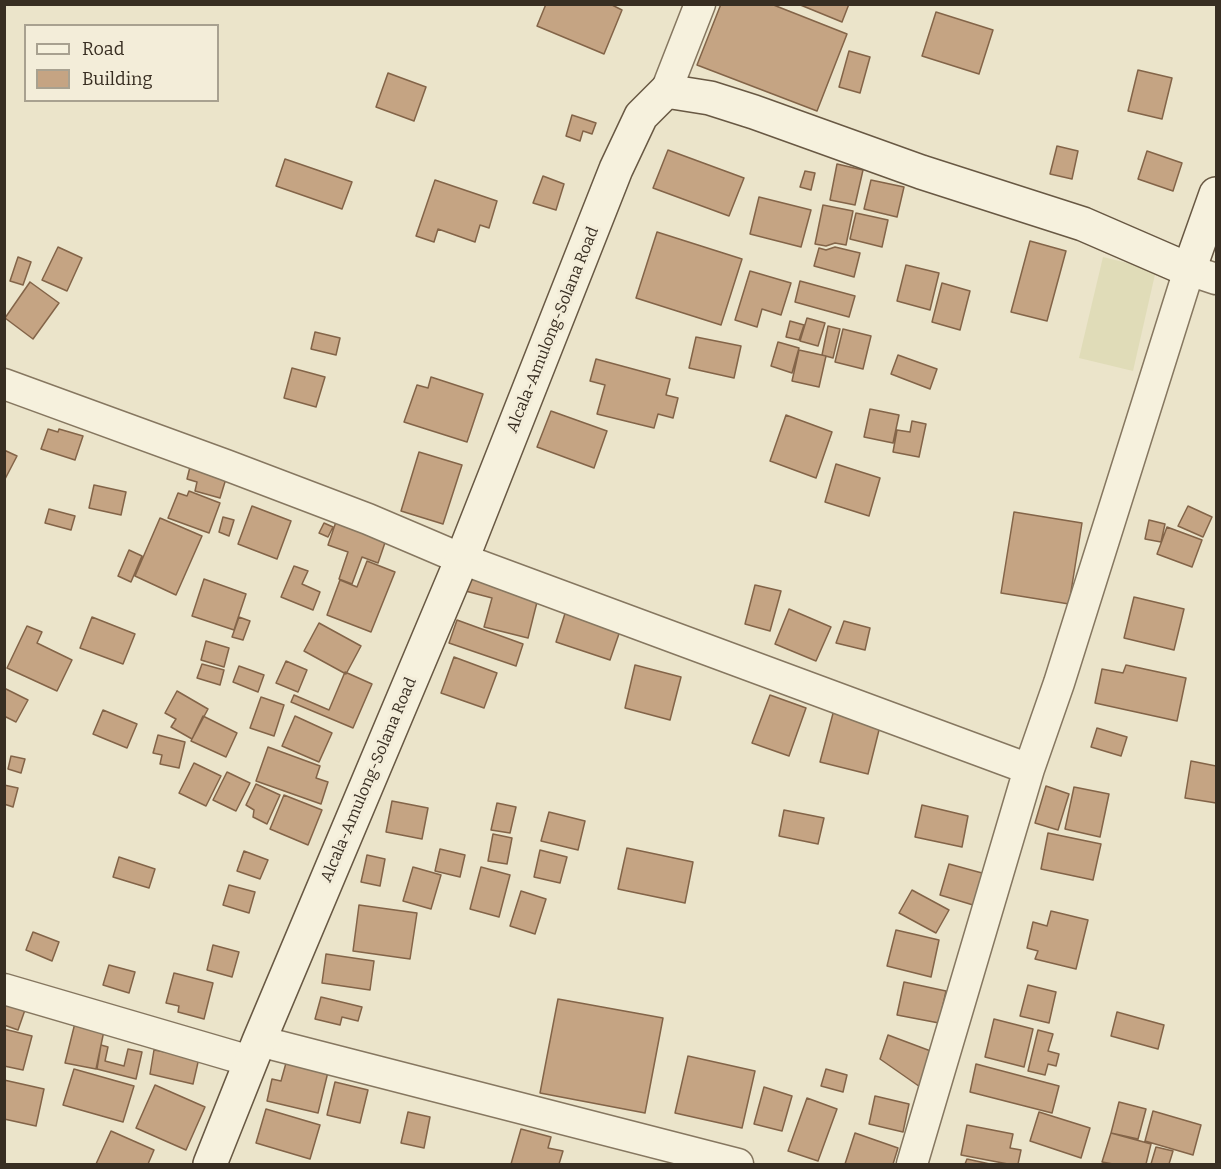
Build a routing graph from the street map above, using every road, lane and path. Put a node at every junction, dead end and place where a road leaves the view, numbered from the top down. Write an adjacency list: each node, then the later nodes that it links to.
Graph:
1 (700, 4): 2 (street)
2 (666, 91): 4 (main road); 6 (main road, Alcala-Amulong-Solana Road)
3 (1216, 194): 4 (main road)
4 (1203, 274): 7 (street)
5 (4, 384): 6 (street)
6 (462, 559): 7 (street); 9 (main road, Alcala-Amulong-Solana Road)
7 (1029, 769): 12 (street)
8 (4, 989): 9 (street)
9 (255, 1051): 10 (main road, Alcala-Amulong-Solana Road); 11 (street)
10 (210, 1164)
11 (738, 1164)
12 (912, 1164)

